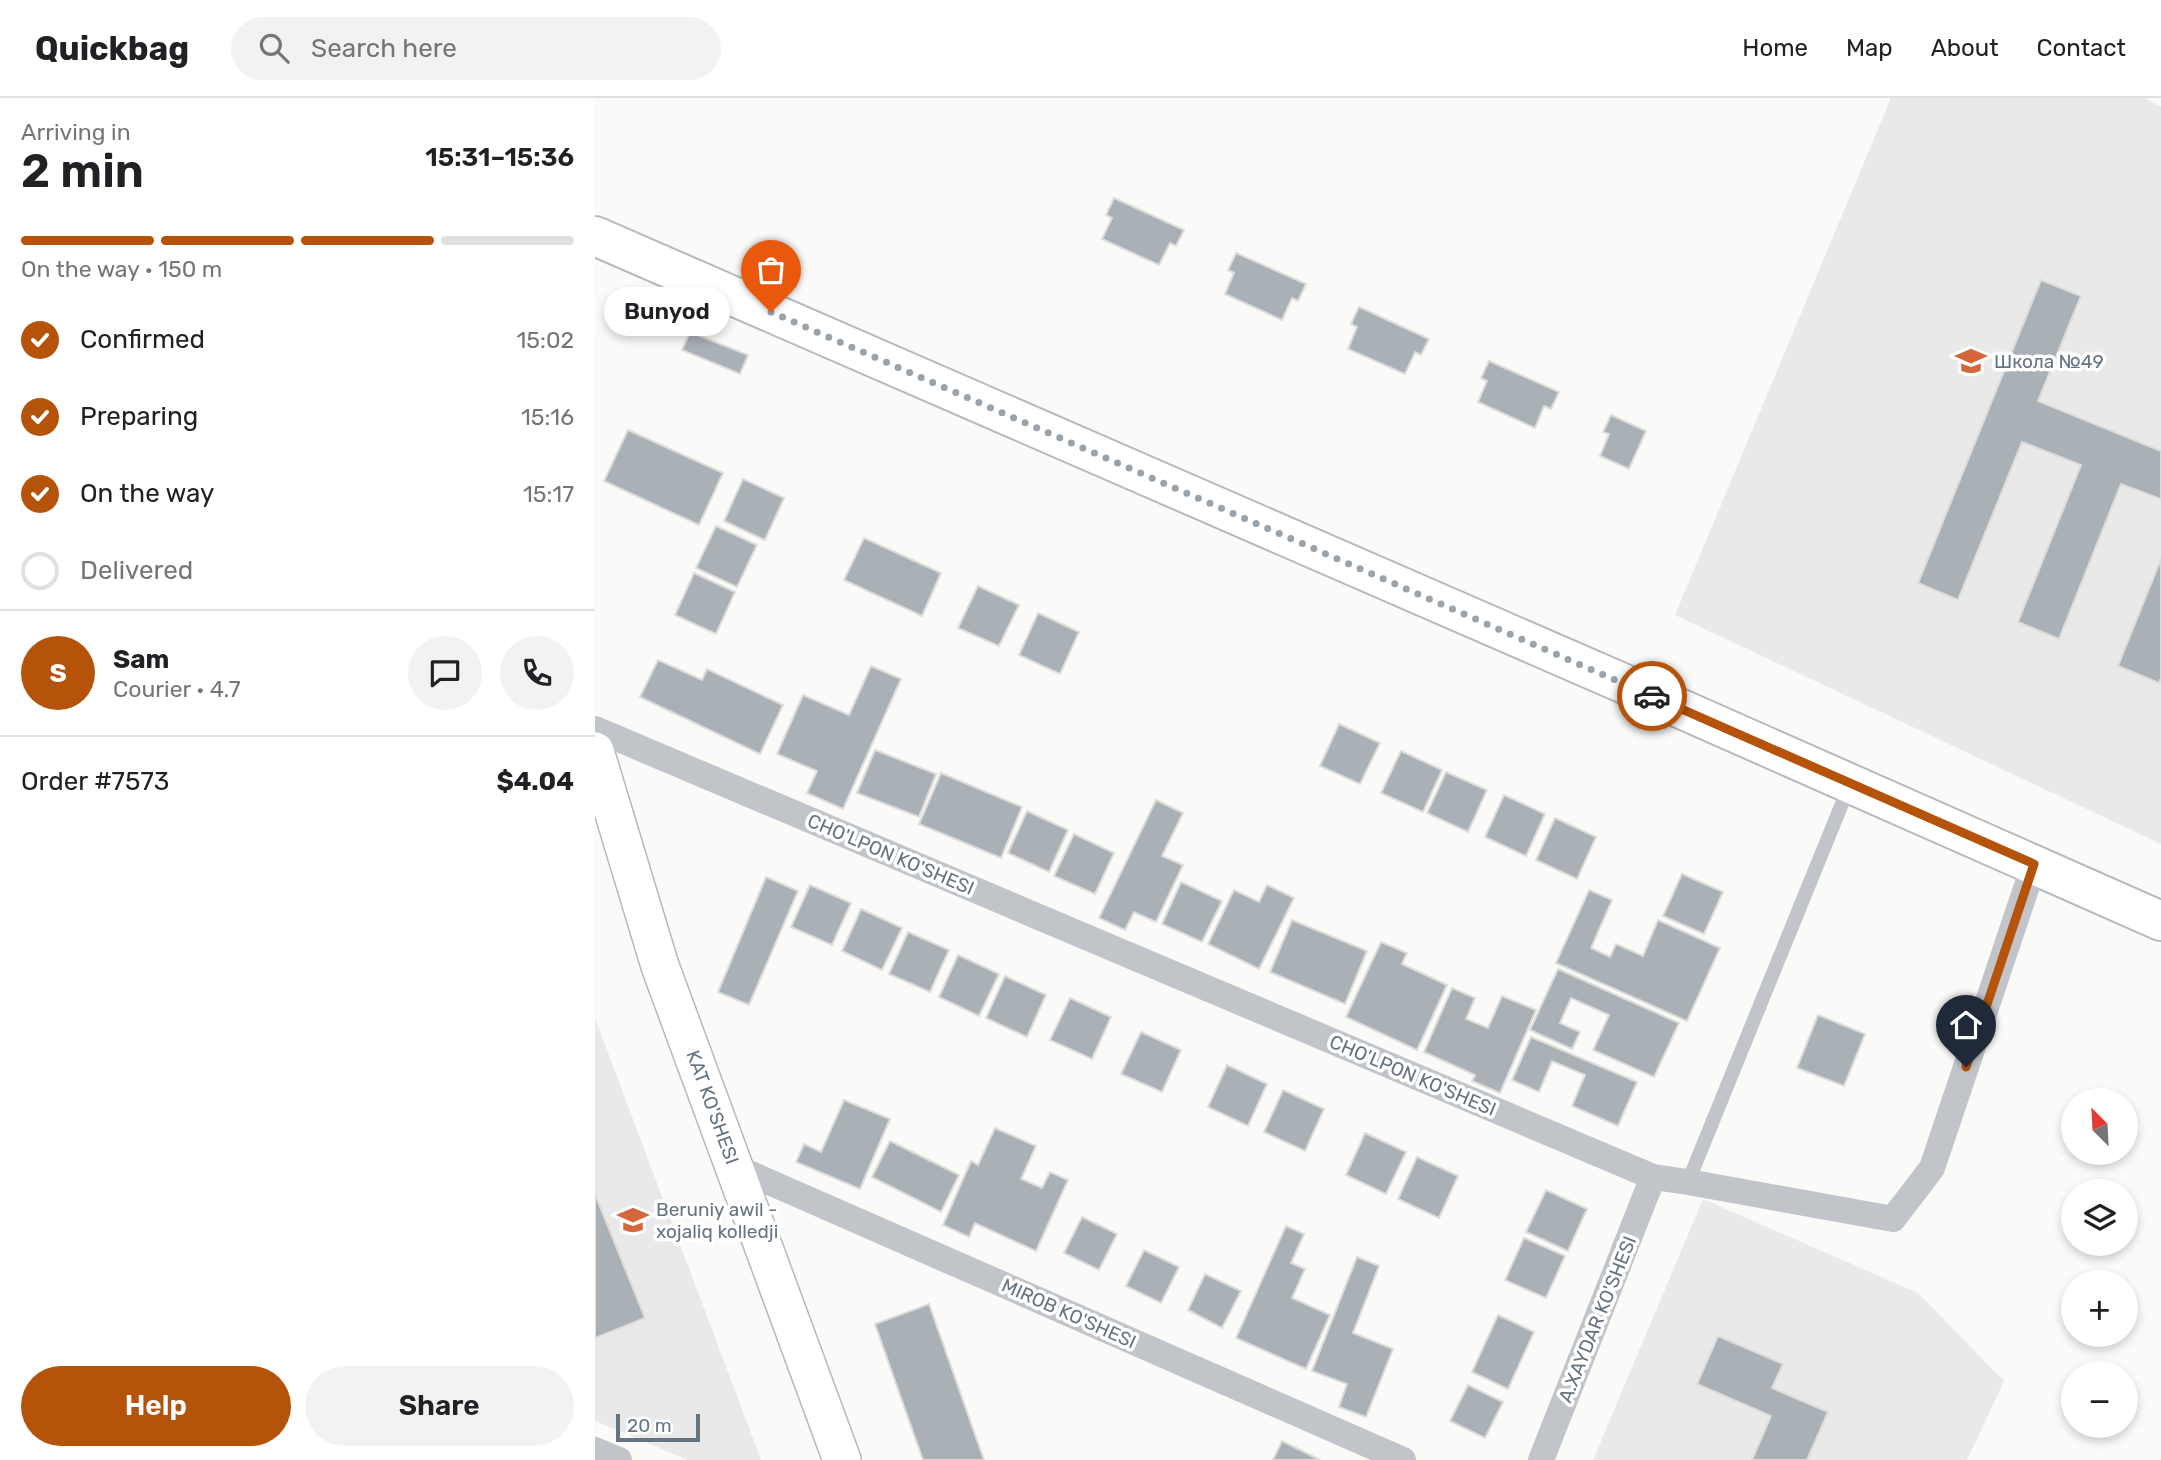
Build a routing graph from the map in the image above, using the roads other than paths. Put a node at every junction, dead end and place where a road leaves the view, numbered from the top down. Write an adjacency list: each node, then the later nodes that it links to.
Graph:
1 (595, 236): 4 (main road)
2 (595, 729): 8 (street, CHO'LPON KO'SHESI)
3 (595, 751): 7 (street, KAT KO'SHESI)
4 (1850, 783): 5 (main road); 9 (lane)
5 (2034, 864): 6 (main road); 9 (street, CHO'LPON KO'SHESI)
6 (2161, 921)
7 (735, 1167): 12 (street, KAT KO'SHESI); 13 (street, MIROB KO'SHESI)
8 (1653, 1177): 9 (street, CHO'LPON KO'SHESI); 14 (street, A.XAYDAR KO'SHESI)
9 (1688, 1182)
10 (595, 1450): 11 (street)
11 (619, 1460)
12 (842, 1460)
13 (1403, 1460)
14 (1541, 1460)

